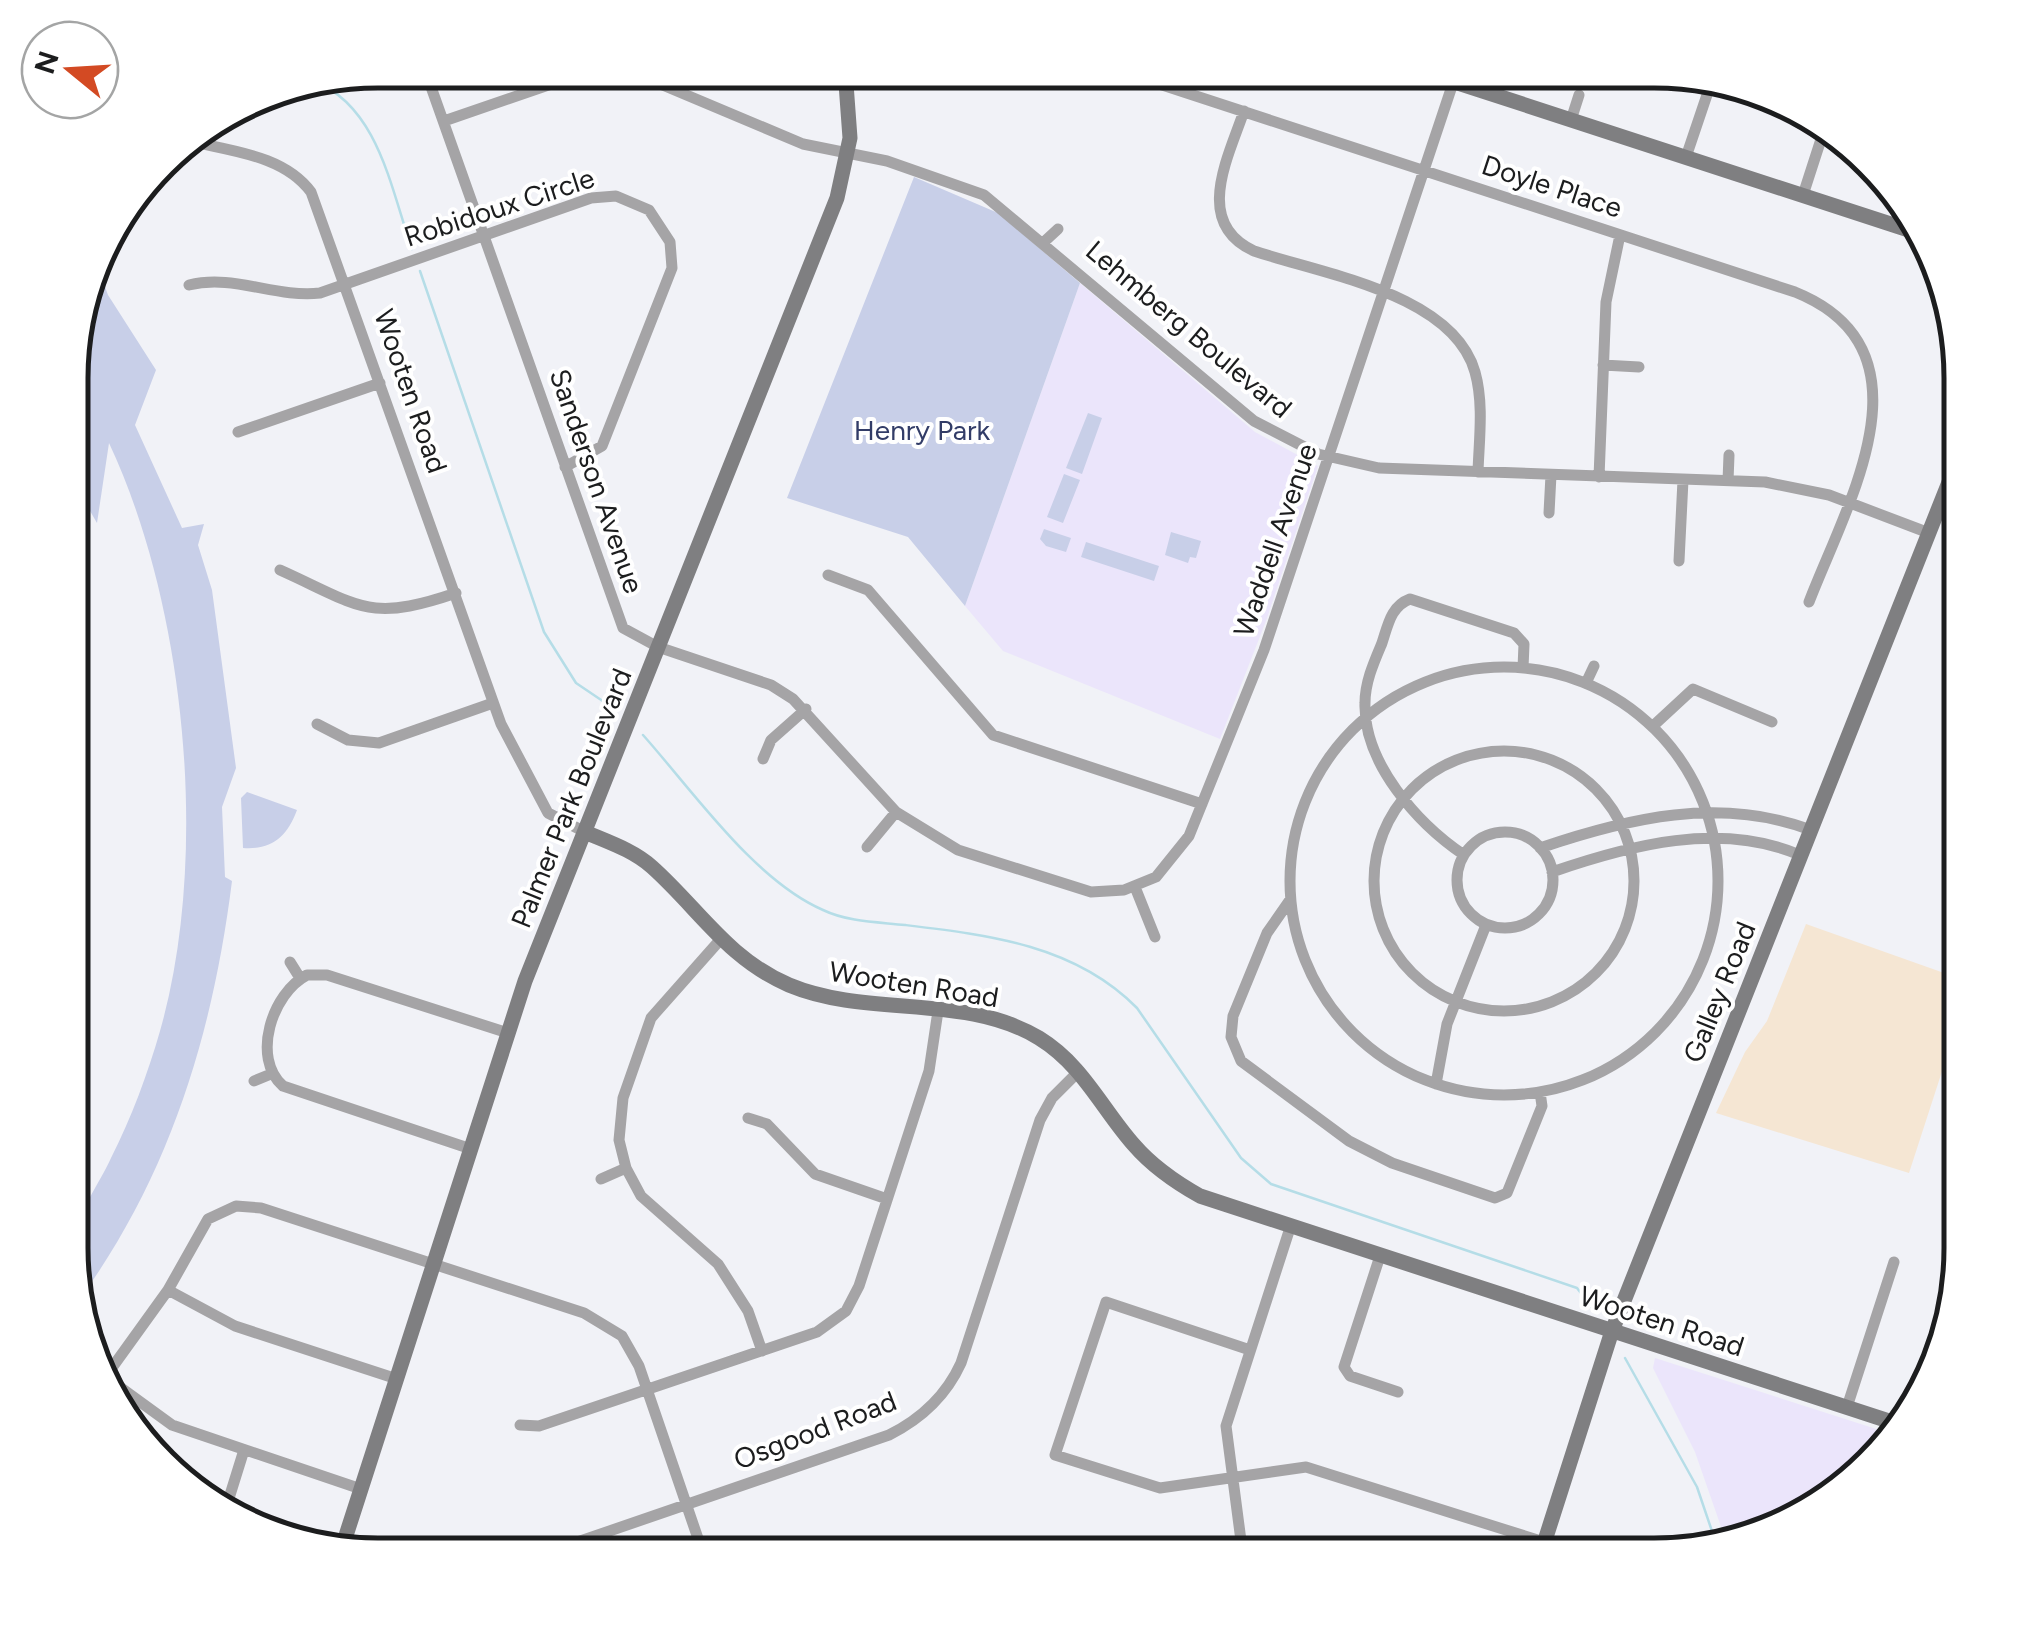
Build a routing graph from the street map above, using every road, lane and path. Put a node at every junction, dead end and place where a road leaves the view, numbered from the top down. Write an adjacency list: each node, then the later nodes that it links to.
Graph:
1 (432, 88): 11 (street, Sanderson Avenue)
2 (539, 88): 11 (street)
3 (669, 88): 15 (street, Lehmberg Boulevard)
4 (846, 88): 15 (main road, Palmer Park Boulevard)
5 (1171, 88): 10 (street, Doyle Place)
6 (1452, 88): 17 (street, Waddell Avenue)
7 (1487, 88): 12 (main road)
8 (1708, 93): 16 (street)
9 (1579, 95): 12 (street)
10 (1244, 112): 17 (street, Doyle Place); 26 (street)
11 (444, 120): 22 (street, Sanderson Avenue)
12 (1571, 120): 16 (main road)
13 (1820, 140): 18 (street)
14 (208, 142): 25 (street, Wooten Road)
15 (848, 153): 23 (street, Lehmberg Boulevard); 50 (main road, Palmer Park Boulevard)
16 (1686, 157): 18 (main road)
17 (1424, 170): 21 (street, Doyle Place); 26 (street, Waddell Avenue)
18 (1803, 195): 19 (main road)
19 (1902, 228)
20 (1058, 229): 23 (street)
21 (1620, 235): 27 (street); 42 (street, Doyle Place)
22 (484, 236): 25 (street, Robidoux Circle); 35 (street, Sanderson Avenue); 35 (street, Robidoux Circle)
23 (1044, 242): 30 (street, Lehmberg Boulevard)
24 (189, 284): 25 (street, Robidoux Circle)
25 (348, 284): 31 (street, Wooten Road)
26 (1384, 294): 34 (street, Waddell Avenue); 36 (street)
27 (1603, 365): 28 (street); 38 (street)
28 (1639, 367)
29 (1218, 370): 30 (street)
30 (1206, 381): 34 (street, Lehmberg Boulevard)
31 (380, 383): 32 (street); 48 (street, Wooten Road)
32 (238, 432)
33 (1729, 455): 40 (street)
34 (1330, 458): 36 (street, Lehmberg Boulevard); 62 (street, Waddell Avenue)
35 (565, 467): 50 (street, Sanderson Avenue)
36 (1478, 472): 37 (street, Lehmberg Boulevard)
37 (1551, 475): 38 (street, Lehmberg Boulevard); 43 (street)
38 (1599, 477): 39 (street, Lehmberg Boulevard)
39 (1683, 480): 40 (street, Lehmberg Boulevard); 45 (street)
40 (1728, 481): 42 (street, Lehmberg Boulevard)
41 (1944, 495): 44 (main road, Galley Road)
42 (1848, 502): 44 (street, Lehmberg Boulevard); 49 (street, Doyle Place)
43 (1549, 513)
44 (1929, 533): 66 (main road, Galley Road)
45 (1680, 562)
46 (280, 570): 48 (street)
47 (828, 575): 62 (street)
48 (456, 593): 54 (street, Wooten Road)
49 (1809, 602)
50 (658, 647): 55 (street, Sanderson Avenue); 67 (main road, Palmer Park Boulevard)
51 (1594, 666): 53 (street)
52 (1524, 668): 53 (street); 56 (street); 56 (street)
53 (1586, 683): 59 (street)
54 (494, 703): 58 (street); 67 (street, Wooten Road)
55 (806, 710): 60 (street); 63 (street, Sanderson Avenue)
56 (1365, 718): 61 (street); 76 (street)
57 (1772, 722): 59 (street)
58 (318, 724)
59 (1653, 726): 64 (street)
60 (763, 759)
61 (1402, 800): 65 (street); 72 (street); 82 (street)
62 (1202, 804): 75 (street, Waddell Avenue)
63 (896, 812): 69 (street); 75 (street, Sanderson Avenue)
64 (1708, 813): 65 (street); 66 (street); 68 (street)
65 (1621, 822): 70 (street); 71 (street)
66 (1810, 830): 73 (main road, Galley Road)
67 (585, 832): 79 (main road, Wooten Road); 84 (main road, Palmer Park Boulevard)
68 (1715, 839): 70 (street); 73 (street); 89 (street)
69 (866, 847)
70 (1630, 847): 74 (street); 82 (street)
71 (1540, 848): 72 (street); 74 (street)
72 (1464, 855): 77 (street)
73 (1800, 855): 100 (main road, Galley Road)
74 (1552, 872): 77 (street)
75 (1135, 887): 78 (street)
76 (1290, 900): 88 (street); 89 (street)
77 (1486, 926): 82 (street)
78 (1155, 936)
79 (720, 940): 83 (main road, Wooten Road); 92 (street)
80 (290, 962): 81 (street)
81 (300, 978): 84 (street); 86 (street)
82 (1455, 1002): 88 (street)
83 (938, 1011): 85 (main road, Wooten Road); 94 (street)
84 (508, 1033): 91 (main road, Palmer Park Boulevard)
85 (1079, 1071): 95 (main road, Wooten Road); 115 (street, Osgood Road)
86 (270, 1074): 87 (street); 91 (street)
87 (254, 1081)
88 (1436, 1084): 89 (street)
89 (1540, 1092)
90 (748, 1118): 94 (street)
91 (471, 1149): 98 (main road, Palmer Park Boulevard)
92 (626, 1168): 93 (street); 101 (street)
93 (602, 1180)
94 (887, 1199): 101 (street)
95 (1290, 1228): 96 (main road, Wooten Road); 102 (street)
96 (1380, 1256): 100 (main road, Wooten Road); 106 (street)
97 (1894, 1262): 108 (street)
98 (433, 1264): 99 (street); 104 (main road, Palmer Park Boulevard); 105 (street)
99 (168, 1290): 103 (street); 104 (street)
100 (1612, 1331): 108 (main road, Wooten Road); 121 (main road, Galley Road)
101 (762, 1350): 105 (street)
102 (1250, 1350): 112 (street); 112 (street)
103 (113, 1366)
104 (397, 1379): 113 (main road, Palmer Park Boulevard)
105 (648, 1390): 110 (street); 115 (street)
106 (1398, 1392)
107 (128, 1396): 111 (street)
108 (1847, 1408): 109 (main road, Wooten Road)
109 (1887, 1420)
110 (520, 1425)
111 (244, 1450): 113 (street); 114 (street)
112 (1231, 1479): 119 (street); 120 (street)
113 (361, 1489): 116 (main road, Palmer Park Boulevard)
114 (230, 1498)
115 (686, 1504): 117 (street, Osgood Road); 118 (street)
116 (346, 1536)
117 (588, 1538)
118 (698, 1538)
119 (1241, 1538)
120 (1510, 1538)
121 (1546, 1538)

